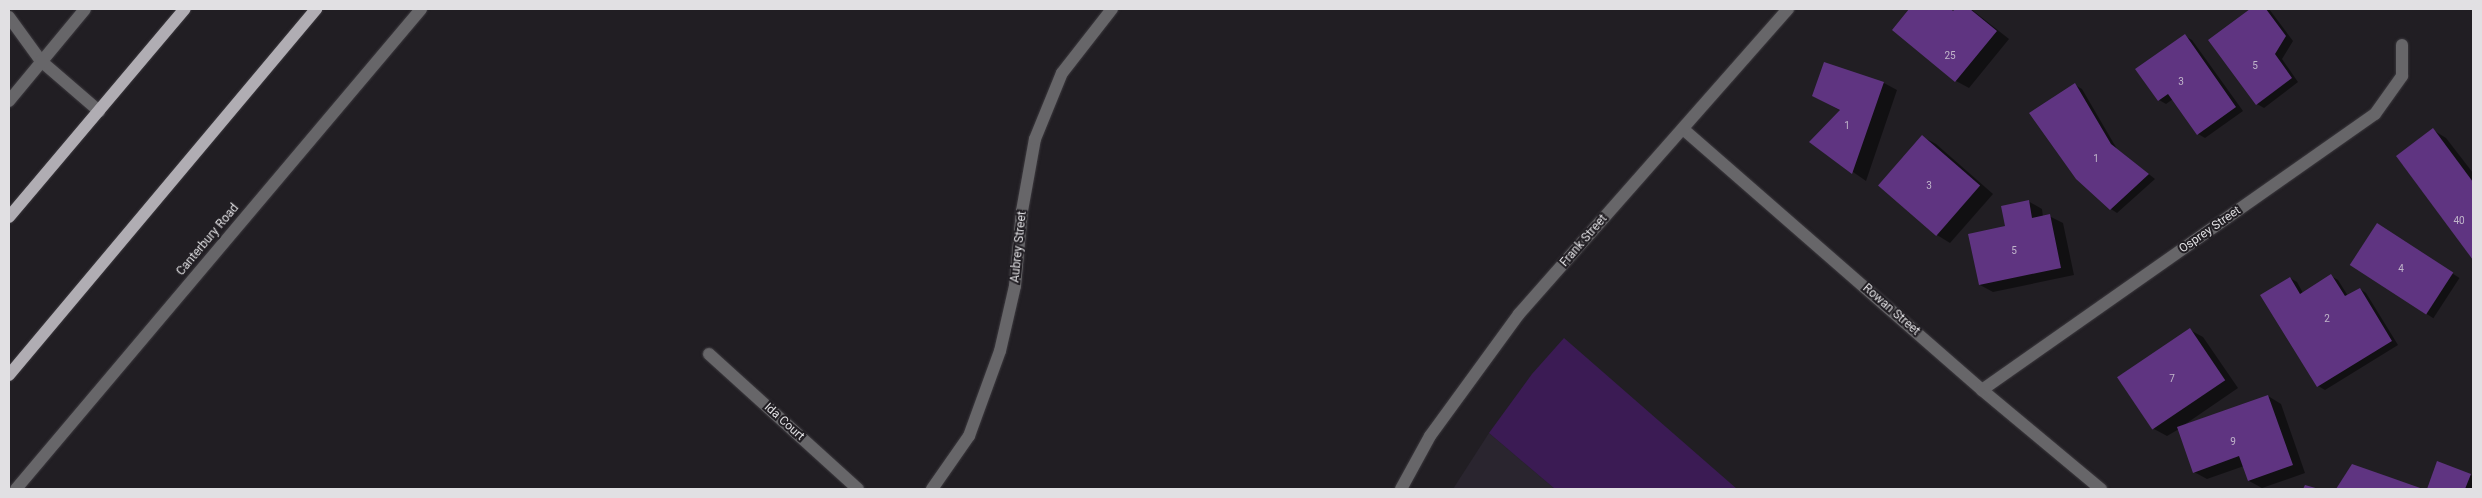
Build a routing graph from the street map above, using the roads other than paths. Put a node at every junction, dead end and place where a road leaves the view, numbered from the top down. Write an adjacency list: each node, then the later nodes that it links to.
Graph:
1 (85, 9): 9 (street)
2 (185, 9): 11 (main road)
3 (316, 9): 15 (main road)
4 (421, 9): 17 (street, Canterbury Road)
5 (1112, 9): 19 (street, Aubrey Street)
6 (1788, 9): 12 (street, Frank Street)
7 (9, 17): 9 (street)
8 (2402, 45): 16 (street, Osprey Street)
9 (41, 61): 10 (street); 11 (street)
10 (9, 101)
11 (99, 111): 13 (main road)
12 (1683, 128): 16 (street, Rowan Street); 20 (street, Frank Street)
13 (9, 217)
14 (710, 354): 18 (street, Ida Court)
15 (9, 375)
16 (1982, 390): 21 (street, Rowan Street)
17 (16, 489)
18 (858, 489)
19 (932, 489)
20 (1401, 489)
21 (2101, 489)

